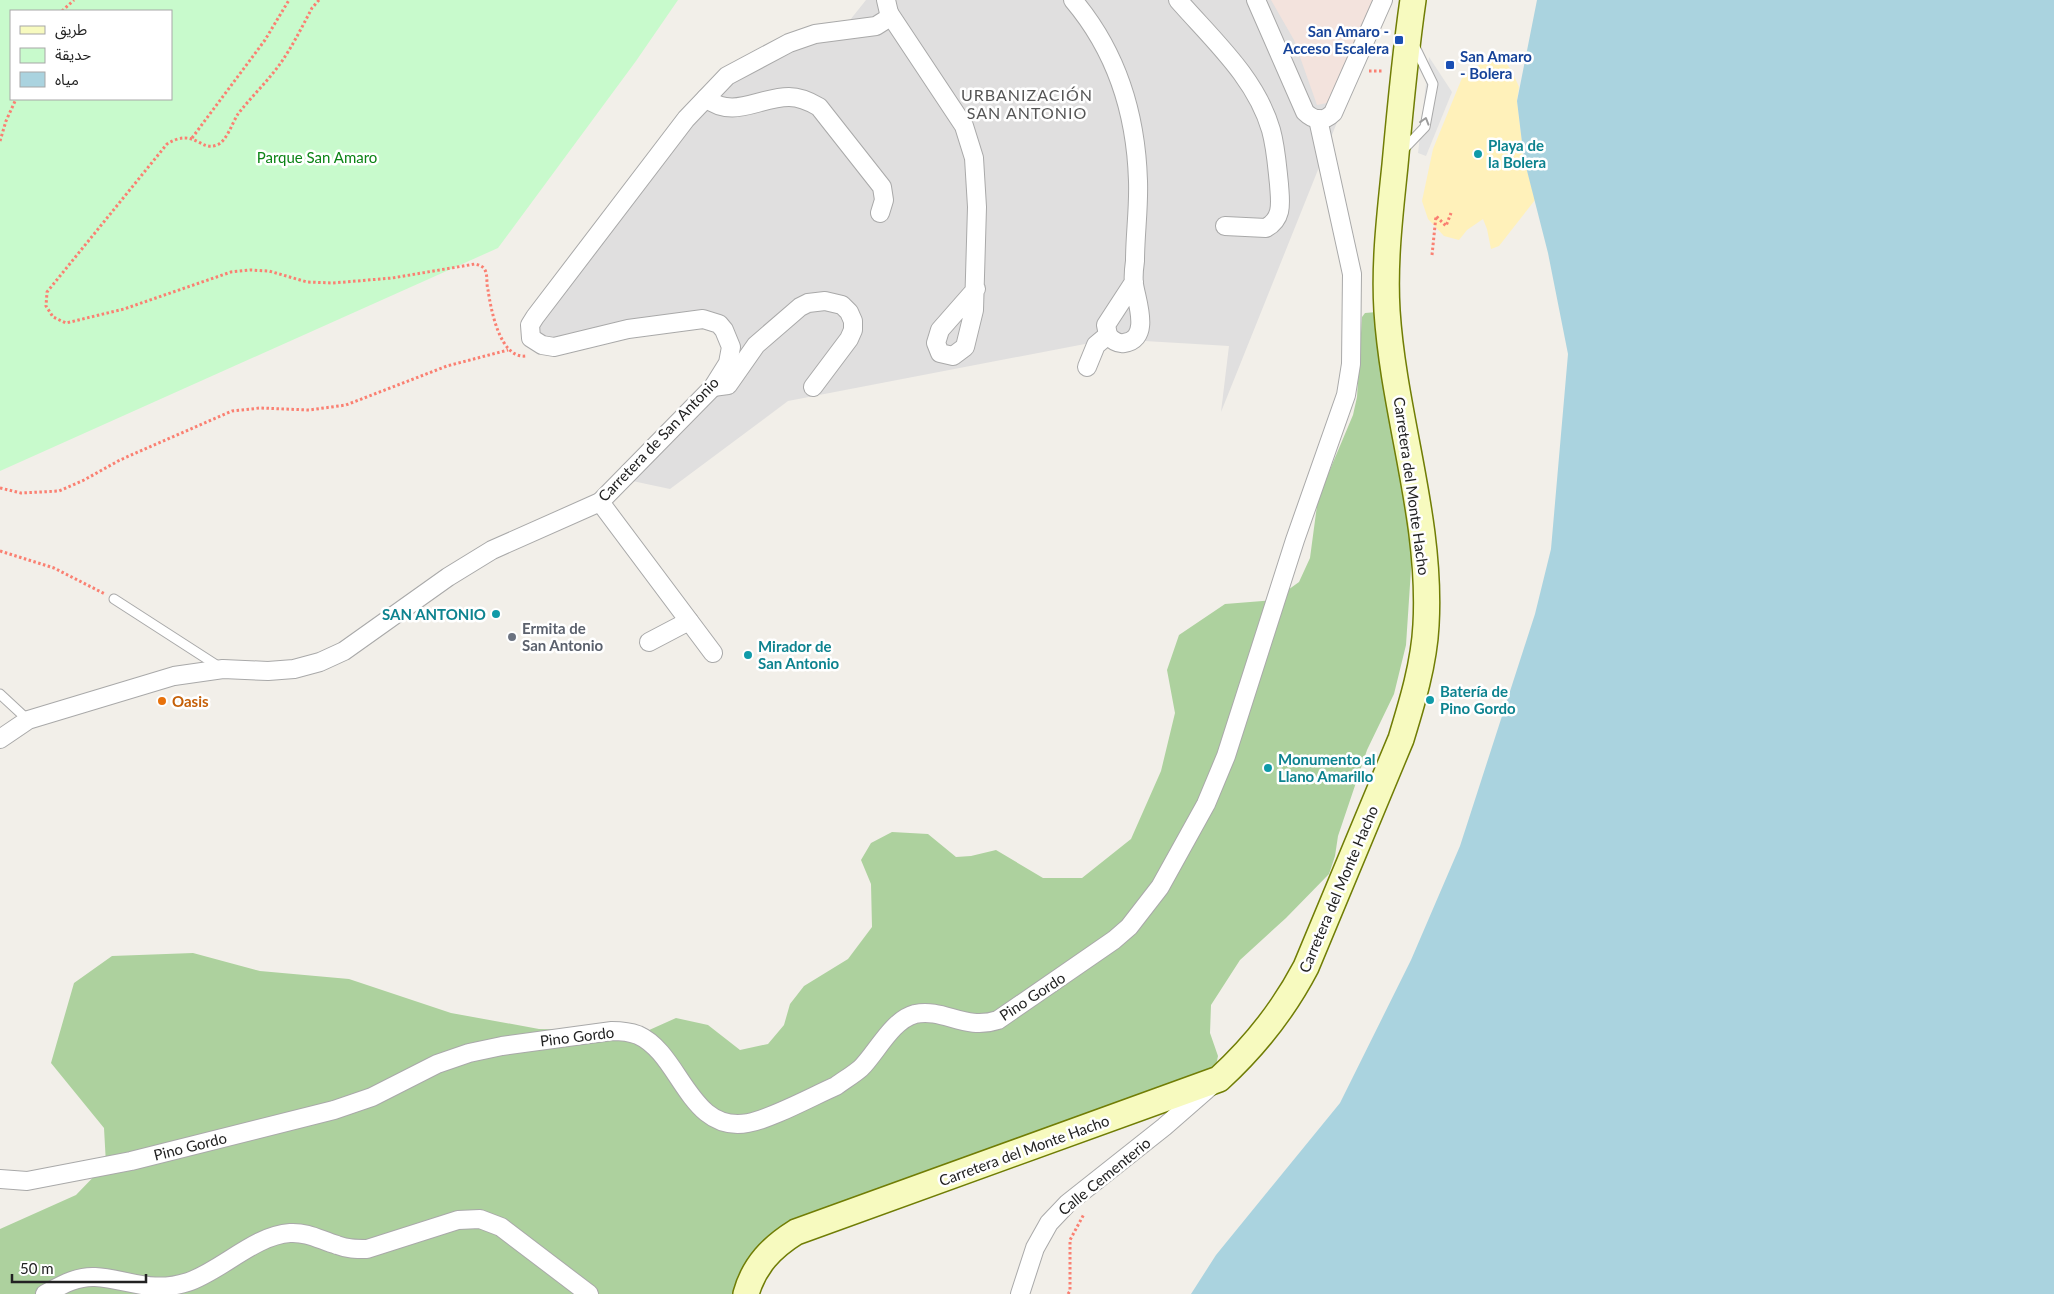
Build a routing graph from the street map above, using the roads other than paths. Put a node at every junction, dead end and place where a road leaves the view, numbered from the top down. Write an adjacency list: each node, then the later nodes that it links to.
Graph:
1 (1073, 0): 13 (street)
2 (1178, 0): 12 (street)
3 (1256, 0): 9 (street)
4 (1383, 0): 9 (street)
5 (1413, 0): 7 (main road, Carretera del Monte Hacho)
6 (887, 7): 8 (street, Carretera de San Antonio); 14 (street)
7 (1408, 32): 10 (main road, Carretera del Monte Hacho); 10 (lane, one-way to 7)
8 (706, 98): 11 (street); 17 (street, Carretera de San Antonio)
9 (1318, 119): 29 (street, Pino Gordo)
10 (1395, 158): 28 (main road, Carretera del Monte Hacho)
11 (880, 213)
12 (1225, 226)
13 (1134, 282): 15 (street); 15 (street)
14 (976, 289)
15 (1108, 335): 16 (street)
16 (1087, 367)
17 (713, 387): 18 (street); 19 (street, Carretera de San Antonio)
18 (813, 387)
19 (600, 502): 21 (street); 24 (street, Carretera de San Antonio)
20 (114, 599): 24 (lane)
21 (689, 621): 22 (street); 23 (street)
22 (649, 642)
23 (713, 653)
24 (223, 669): 26 (street, Carretera de San Antonio)
25 (0, 694): 26 (lane)
26 (28, 720): 27 (street, Carretera de San Antonio)
27 (0, 739)
28 (1219, 1079): 32 (main road, Carretera del Monte Hacho); 33 (street, Calle Cementerio)
29 (0, 1179)
30 (45, 1294): 31 (street)
31 (589, 1294)
32 (746, 1294)
33 (1020, 1294)

